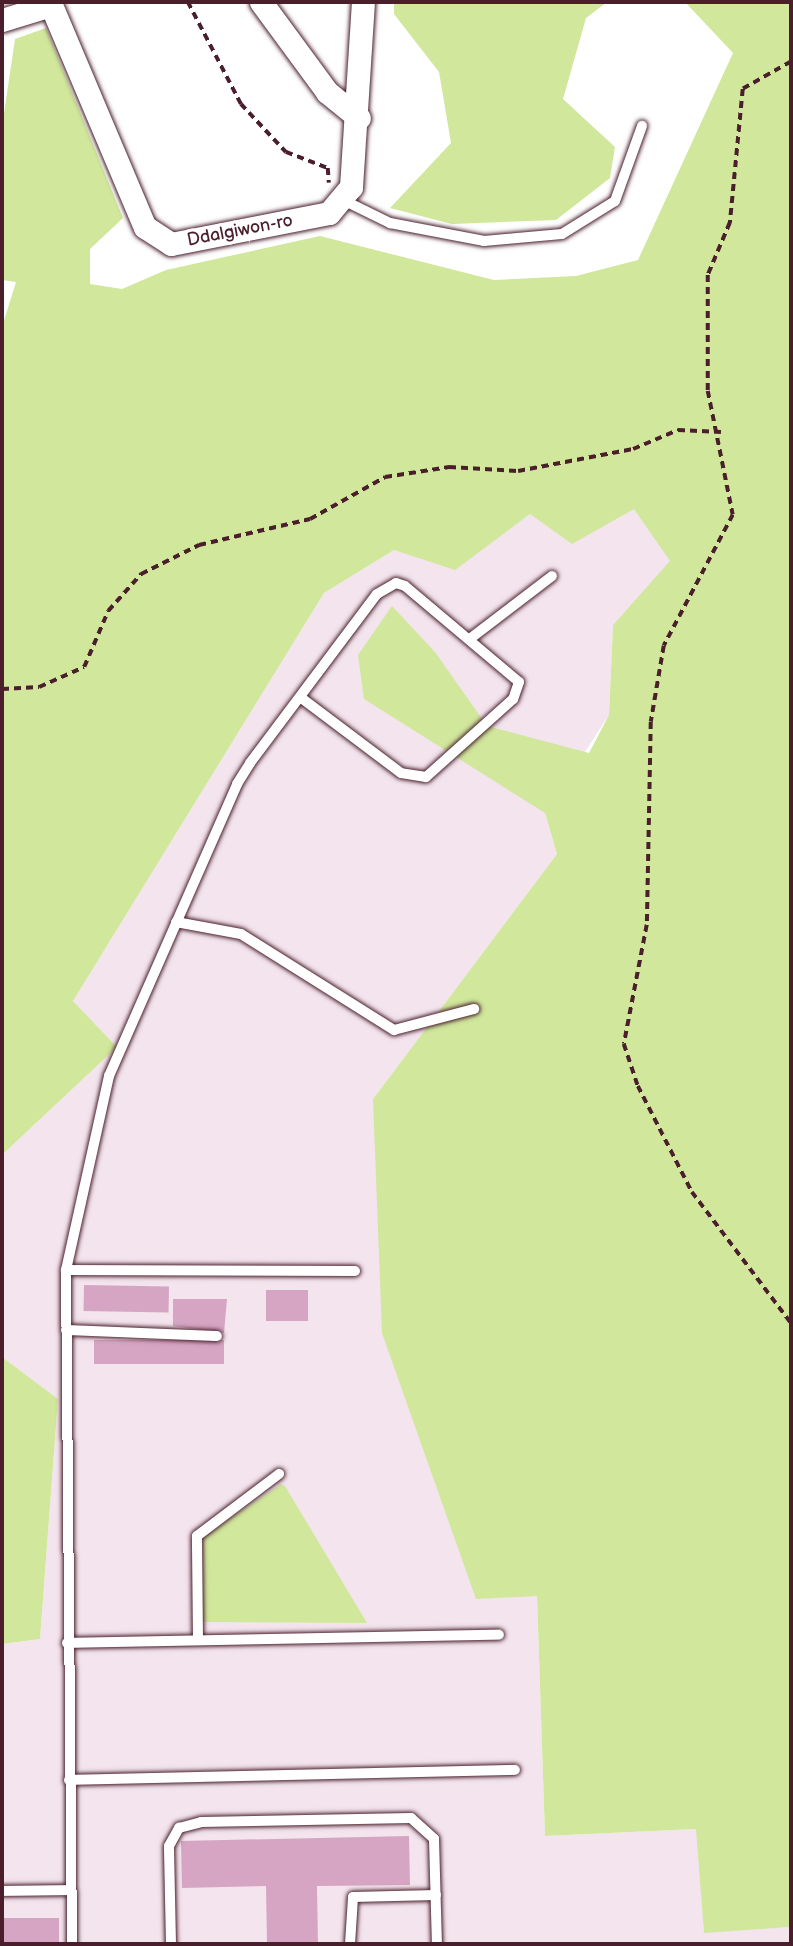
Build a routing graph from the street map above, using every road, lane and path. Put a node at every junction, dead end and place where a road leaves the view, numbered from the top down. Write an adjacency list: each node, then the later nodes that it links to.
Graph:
1 (188, 2): 9 (path)
2 (261, 2): 7 (street)
3 (363, 2): 7 (street)
4 (54, 4): 5 (street, Ddalgiwon-ro); 9 (street, Ddalgiwon-ro)
5 (2, 20)
6 (791, 62): 10 (path)
7 (359, 118): 9 (street)
8 (642, 125): 9 (lane)
9 (343, 197)
10 (721, 432): 13 (path); 19 (path)
11 (552, 576): 12 (lane)
12 (471, 638): 14 (lane); 14 (lane)
13 (2, 689)
14 (300, 698): 15 (lane)
15 (176, 922): 16 (lane); 17 (lane)
16 (474, 1009)
17 (66, 1270): 18 (lane); 20 (lane)
18 (355, 1271)
19 (791, 1323)
20 (66, 1331): 21 (lane); 25 (lane)
21 (217, 1336)
22 (279, 1474): 24 (lane)
23 (499, 1635): 24 (lane)
24 (198, 1640): 25 (lane)
25 (67, 1643): 27 (lane)
26 (515, 1770): 27 (lane)
27 (69, 1780): 28 (lane)
28 (71, 1890): 29 (lane); 31 (lane)
29 (2, 1891)
30 (436, 1895): 32 (lane); 33 (lane); 34 (lane)
31 (72, 1944)
32 (171, 1944)
33 (350, 1944)
34 (437, 1944)

